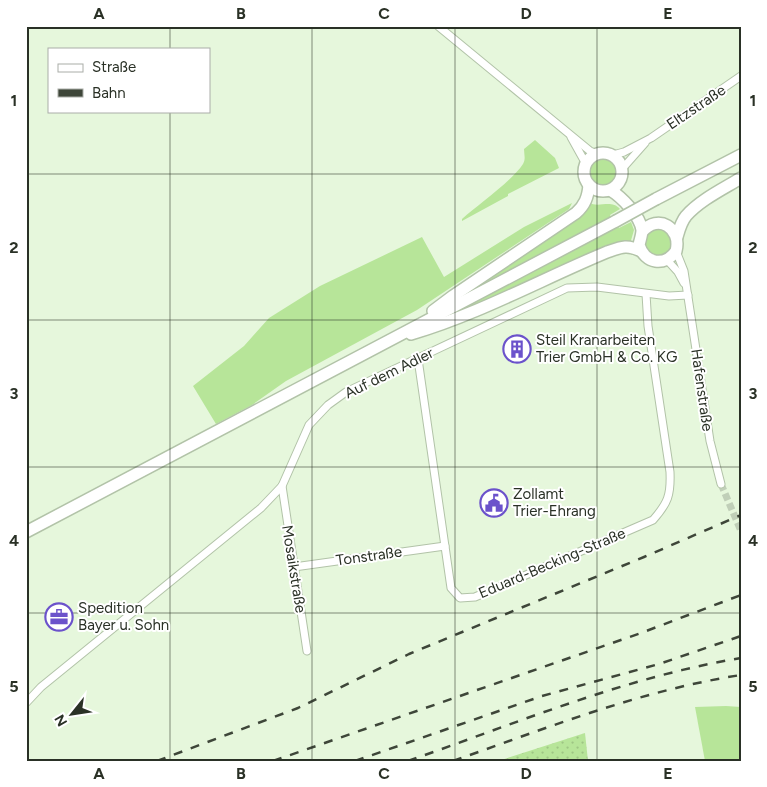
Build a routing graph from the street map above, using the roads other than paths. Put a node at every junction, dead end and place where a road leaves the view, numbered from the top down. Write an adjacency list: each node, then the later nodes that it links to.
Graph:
1 (438, 26): 3 (street)
2 (741, 76): 4 (street, Eltzstraße)
3 (570, 134): 5 (street); 8 (street)
4 (650, 138): 6 (street, Eltzstraße); 9 (street, Eltzstraße)
5 (596, 154): 6 (main road); 8 (main road)
6 (612, 155): 9 (main road)
7 (741, 155): 21 (main road, bridge)
8 (586, 164): 11 (main road)
9 (622, 174): 12 (main road); 13 (main road)
10 (741, 178): 15 (main road)
11 (589, 185): 12 (main road); 21 (main road)
12 (610, 190): 14 (main road)
13 (655, 224): 14 (main road); 15 (main road)
14 (642, 232): 17 (main road)
15 (677, 238): 16 (main road)
16 (676, 251): 18 (main road); 20 (street, Hafenstraße)
17 (641, 252): 18 (main road); 22 (main road)
18 (667, 260): 20 (street, Hafenstraße)
19 (646, 294): 20 (street, Auf dem Adler); 23 (street, Auf dem Adler); 27 (street, Eduard-Becking-Straße)
20 (688, 295): 24 (street, Hafenstraße)
21 (402, 333): 22 (main road)
22 (388, 340): 26 (main road)
23 (418, 359): 25 (street, Auf dem Adler); 27 (street, Eduard-Becking-Straße)
24 (721, 484)
25 (282, 486): 28 (street, Mosaikstraße); 30 (street, Auf dem Adler)
26 (26, 532)
27 (445, 546): 28 (street, Tonstraße)
28 (294, 567): 29 (street, Mosaikstraße)
29 (307, 651)
30 (26, 703)

